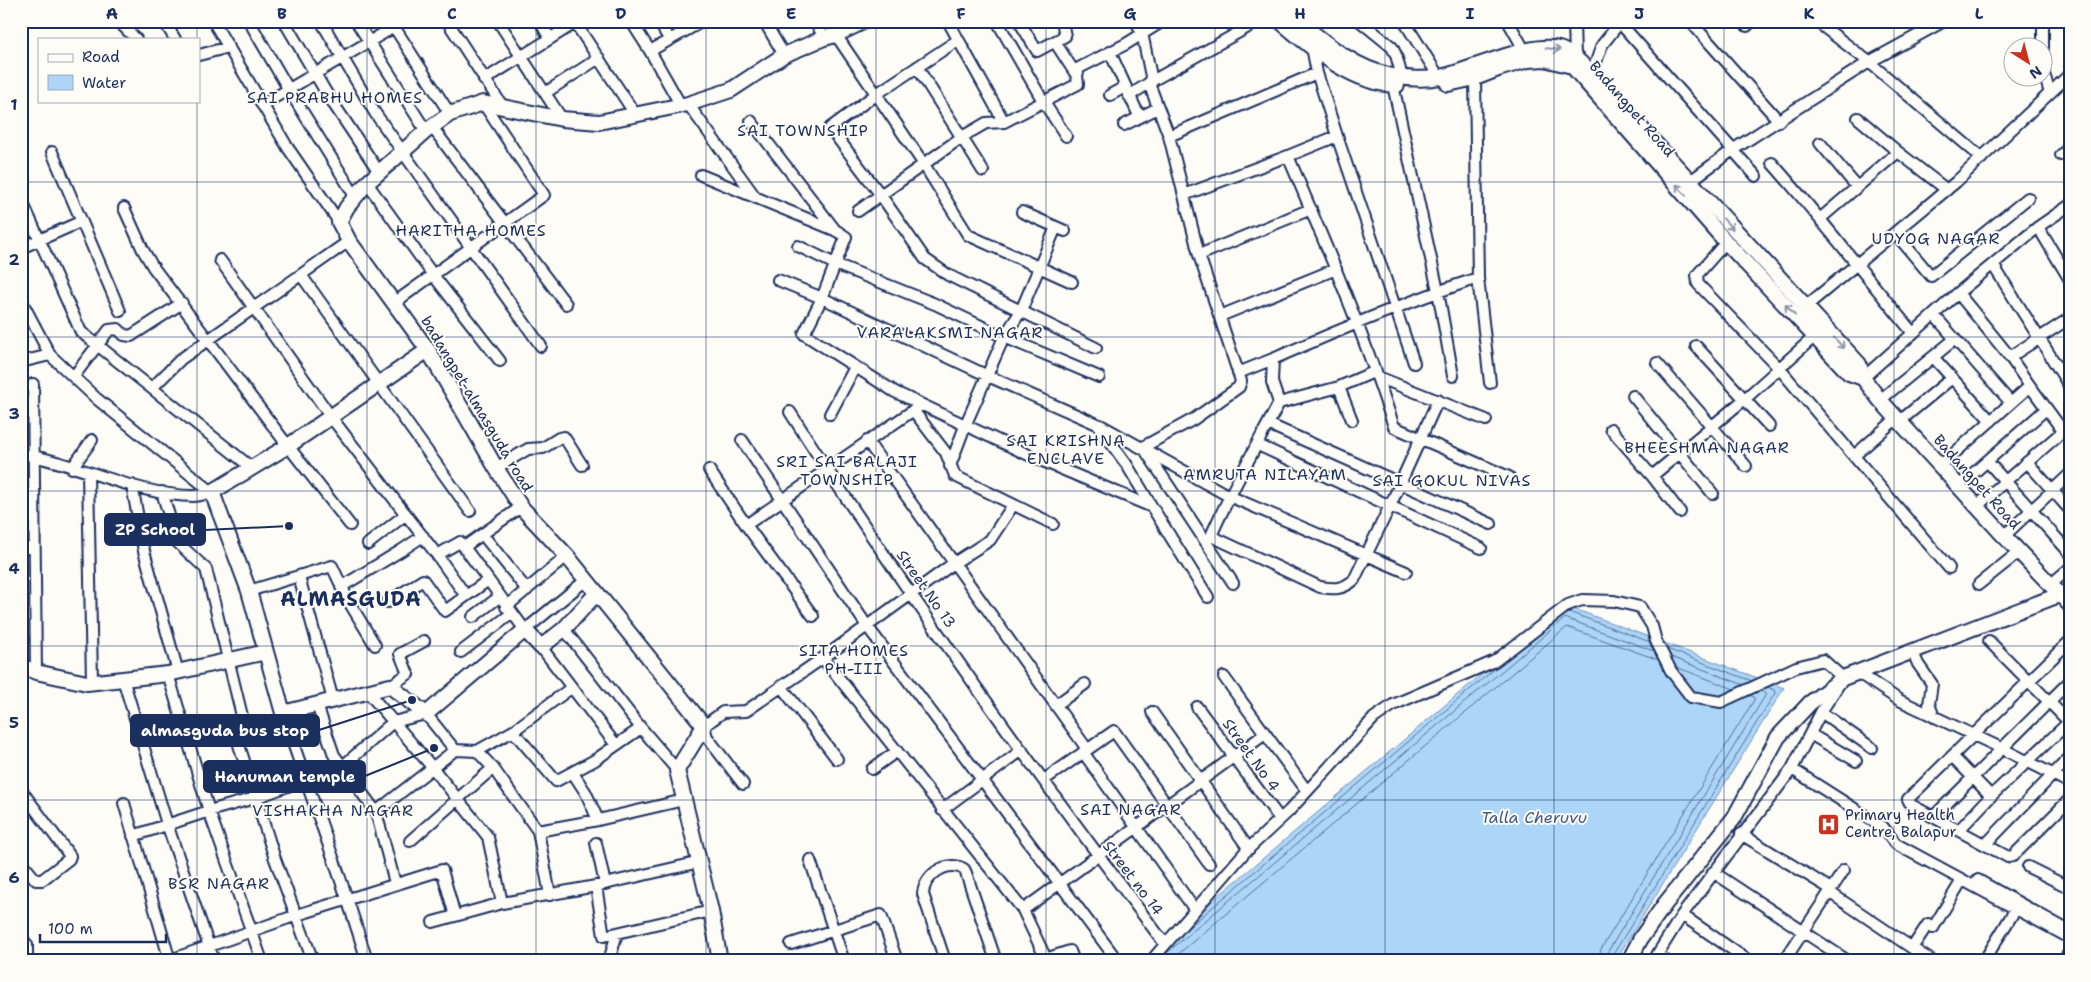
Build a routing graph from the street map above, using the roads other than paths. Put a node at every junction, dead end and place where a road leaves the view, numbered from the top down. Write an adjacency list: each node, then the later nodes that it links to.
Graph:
1 (118, 21): 39 (street)
2 (164, 21): 40 (street)
3 (213, 21): 47 (street)
4 (248, 21): 71 (street)
5 (284, 21): 60 (street)
6 (321, 21): 54 (street)
7 (356, 21): 45 (street)
8 (447, 21): 67 (street)
9 (498, 21): 55 (street)
10 (540, 21): 42 (street)
11 (630, 21): 49 (street)
12 (658, 21): 43 (street)
13 (703, 21): 43 (street)
14 (764, 21): 52 (street)
15 (815, 21): 38 (street)
16 (865, 21): 38 (street)
17 (948, 21): 44 (street)
18 (997, 21): 77 (street)
19 (1019, 21): 46 (street)
20 (1062, 21): 46 (street)
21 (1136, 21): 37 (street)
22 (1163, 21): 37 (street)
23 (1258, 21): 68 (street)
24 (1280, 21): 48 (street, Badangpet Road)
25 (1298, 21): 69 (street, Badangpet Road)
26 (1360, 21): 69 (street)
27 (1404, 21): 64 (street)
28 (1508, 21): 53 (street)
29 (1574, 21): 57 (street)
30 (1690, 21): 89 (street)
31 (1816, 21): 58 (street)
32 (2045, 21): 41 (street)
33 (574, 22): 42 (street); 56 (street)
34 (1620, 22): 66 (street); 99 (street)
35 (1938, 23): 58 (street)
36 (392, 24): 45 (street); 83 (street)
37 (1142, 33): 50 (street); 68 (street)
38 (830, 37): 52 (street); 75 (street)
39 (135, 38)
40 (174, 38)
41 (2043, 38)
42 (550, 39): 55 (street)
43 (670, 40): 49 (street)
44 (958, 40): 59 (street); 90 (street)
45 (368, 41): 54 (street); 92 (street)
46 (1055, 42): 63 (street)
47 (229, 47): 51 (street); 80 (street)
48 (1312, 47): 61 (street); 69 (street, Badangpet Road)
49 (650, 51): 79 (street)
50 (1110, 52): 63 (street); 72 (street)
51 (200, 55)
52 (784, 55): 79 (street)
53 (1526, 55): 57 (street, Badangpet Road); 64 (street, Badangpet Road); 65 (street, Badangpet Road)
54 (343, 57): 60 (street); 101 (street)
55 (520, 58): 67 (street); 73 (street)
56 (600, 58): 73 (street); 84 (street)
57 (1574, 62): 66 (street, Badangpet Road)
58 (1869, 62): 89 (street); 105 (street)
59 (917, 67): 75 (street); 96 (street)
60 (316, 73): 71 (street); 109 (street)
61 (1317, 73): 94 (street); 95 (street)
62 (2070, 74): 74 (street)
63 (1077, 76): 77 (street)
64 (1440, 77): 69 (street, Badangpet Road)
65 (1475, 78): 69 (street, Badangpet Road); 150 (street)
66 (1589, 79): 112 (street, Badangpet Road); 127 (street, Badangpet Road, one-way to 66)
67 (484, 80): 81 (street)
68 (1152, 81): 72 (street); 82 (street)
69 (1397, 81): 154 (street)
70 (2048, 88): 74 (street)
71 (289, 90): 80 (street); 118 (street)
72 (1127, 92): 76 (street); 85 (street)
73 (545, 93): 87 (street)
74 (2050, 93): 105 (street)
75 (875, 95): 107 (street); 116 (street)
76 (1110, 95)
77 (1043, 101): 90 (street); 93 (street)
78 (483, 103): 81 (street); 83 (street); 131 (street)
79 (684, 104): 84 (street); 119 (street)
80 (262, 106): 130 (street)
81 (503, 107): 87 (street)
82 (1158, 108): 85 (street); 94 (street)
83 (450, 114): 92 (street)
84 (635, 114): 87 (street)
85 (1138, 116): 91 (street)
86 (1858, 118): 102 (street)
87 (562, 119)
88 (751, 121): 133 (street)
89 (1778, 121): 99 (street)
90 (1004, 122): 96 (street)
91 (1124, 125)
92 (429, 129): 101 (street); 131 (street)
93 (1066, 136)
94 (1169, 136): 117 (street)
95 (1337, 136): 104 (street); 162 (street)
96 (962, 137): 107 (street); 108 (street)
97 (1820, 143): 114 (street)
98 (2070, 147): 103 (street)
99 (1734, 149): 111 (street); 112 (street)
100 (52, 152): 129 (street)
101 (402, 152): 109 (street); 140 (street)
102 (1898, 152): 114 (street); 115 (street)
103 (2061, 154)
104 (1288, 156): 117 (street); 123 (street)
105 (1982, 158): 115 (street)
106 (1772, 163): 128 (street)
107 (923, 164): 116 (street); 145 (street)
108 (983, 171)
109 (379, 172): 113 (street)
110 (701, 174): 119 (street)
111 (1756, 176)
112 (1689, 182): 127 (street, Badangpet Road)
113 (367, 183): 118 (street); 149 (street)
114 (1857, 186): 128 (street)
115 (1947, 190): 134 (street)
116 (880, 194): 125 (street); 165 (street)
117 (1184, 195): 141 (street)
118 (355, 196): 130 (street)
119 (756, 198): 133 (street)
120 (2028, 198): 134 (street)
121 (21, 199): 135 (street)
122 (124, 208): 158 (street)
123 (1311, 209): 141 (street); 147 (street)
124 (2068, 209): 132 (street)
125 (858, 210)
126 (1022, 212): 145 (street)
127 (1709, 212): 137 (street, Badangpet Road); 163 (street, Badangpet Road, one-way to 163)
128 (1821, 218): 146 (street)
129 (80, 222): 135 (street); 164 (street)
130 (340, 222): 136 (street, badangpet-almasguda road)
131 (506, 224): 140 (street); 160 (street)
132 (2038, 227): 144 (street); 152 (street)
133 (837, 231): 143 (street)
134 (1896, 234): 146 (street)
135 (39, 240): 139 (street); 176 (street)
136 (349, 241): 148 (street); 159 (street, badangpet-almasguda road)
137 (1726, 242): 171 (street, Badangpet Road, one-way to 137); 190 (street)
138 (798, 246): 143 (street)
139 (21, 248)
140 (471, 248): 149 (street); 177 (street)
141 (1199, 255): 167 (street)
142 (220, 260): 161 (street)
143 (835, 264): 156 (street); 172 (street)
144 (1993, 265): 155 (street); 173 (street)
145 (1040, 267): 153 (street); 165 (street)
146 (1857, 267): 163 (street); 170 (street)
147 (1336, 269): 167 (street); 169 (street)
148 (301, 275): 161 (street); 201 (street)
149 (433, 275): 159 (street); 185 (street)
150 (1478, 278): 154 (street); 199 (street)
151 (778, 280): 156 (street)
152 (2070, 280)
153 (1072, 282)
154 (1438, 291): 162 (street); 195 (street)
155 (1958, 293): 166 (street); 182 (street)
156 (822, 298): 189 (street); 194 (street)
157 (21, 300): 181 (street)
158 (182, 302): 174 (street); 176 (street)
159 (394, 303): 180 (street, badangpet-almasguda road)
160 (566, 304)
161 (254, 307): 174 (street); 216 (street)
162 (1396, 308): 169 (street); 187 (street)
163 (1806, 308): 197 (street, Badangpet Road, one-way to 197)
164 (120, 311)
165 (1021, 311): 172 (street); 179 (street)
166 (1934, 315): 170 (street); 175 (street)
167 (1220, 316): 191 (street)
168 (2070, 318): 173 (street)
169 (1357, 322): 184 (street); 192 (street)
170 (1913, 333): 197 (street)
171 (1815, 336): 190 (street); 197 (street, Badangpet Road)
172 (1004, 337): 194 (street); 196 (street)
173 (2039, 338): 182 (street); 204 (street)
174 (209, 339): 205 (street); 232 (street)
175 (1955, 339): 183 (street); 211 (street)
176 (97, 345): 193 (street); 205 (street)
177 (541, 346)
178 (1696, 346): 207 (street)
179 (1096, 348)
180 (428, 350): 201 (street); 246 (street, badangpet-almasguda road)
181 (50, 355): 186 (street); 193 (street)
182 (2010, 357): 202 (street)
183 (1934, 358): 198 (street); 209 (street)
184 (1273, 359): 191 (street); 210 (street)
185 (500, 361)
186 (21, 362)
187 (1414, 363)
188 (1656, 363): 225 (street)
189 (855, 367): 212 (street); 215 (street)
190 (1779, 368): 207 (street); 237 (street)
191 (1238, 373): 233 (street)
192 (1377, 374): 203 (street); 208 (street); 227 (street)
193 (74, 376): 259 (street)
194 (988, 376): 221 (street); 223 (street)
195 (1453, 376)
196 (1099, 377)
197 (1863, 378): 209 (street, Badangpet Road)
198 (1952, 378): 219 (street); 220 (street)
199 (1490, 383)
200 (33, 384): 236 (street)
201 (378, 384): 216 (street); 270 (street)
202 (2030, 386): 211 (street); 213 (street)
203 (1339, 387): 210 (street); 217 (street)
204 (2070, 387)
205 (152, 388): 245 (street)
206 (1634, 396): 234 (street)
207 (1746, 398): 224 (street); 225 (street)
208 (1438, 400): 218 (street); 227 (street)
209 (1880, 400): 219 (street, Badangpet Road)
210 (1279, 403): 222 (street)
211 (2011, 403): 220 (street)
212 (917, 407): 223 (street); 230 (street); 242 (street)
213 (2046, 409): 238 (street); 239 (street)
214 (790, 412): 247 (street, Street No 13)
215 (830, 414)
216 (331, 417): 232 (street); 272 (street)
217 (1352, 420)
218 (1486, 420)
219 (1899, 420): 237 (street); 241 (street, Badangpet Road)
220 (1990, 421): 241 (street)
221 (1097, 424): 233 (street); 267 (street)
222 (1268, 424): 231 (street); 255 (street)
223 (965, 426): 242 (street); 267 (street)
224 (1769, 426)
225 (1712, 427): 234 (street); 243 (street)
226 (1611, 429): 251 (street)
227 (1421, 438): 252 (street); 255 (street)
228 (92, 440): 244 (street)
229 (742, 440): 262 (street)
230 (867, 441): 247 (street); 290 (street)
231 (1258, 445): 261 (street); 265 (street)
232 (288, 446): 245 (street); 275 (street)
233 (1143, 447): 261 (street); 297 (street)
234 (1680, 453): 251 (street); 260 (street)
235 (21, 454): 236 (street)
236 (34, 456): 244 (street); 283 (street)
237 (1854, 456): 291 (street)
238 (1987, 461): 253 (street); 256 (street)
239 (2028, 462): 253 (street); 257 (street)
240 (582, 465): 246 (street)
241 (1941, 465): 256 (street, Badangpet Road)
242 (950, 466): 263 (street)
243 (1746, 466)
244 (72, 468): 249 (street)
245 (252, 468): 259 (street)
246 (496, 468): 264 (street, badangpet-almasguda road)
247 (826, 469): 262 (street); 304 (street, Street No 13)
248 (709, 470): 276 (street)
249 (88, 473): 254 (street); 335 (street)
250 (2070, 474): 257 (street)
251 (1652, 476): 271 (street)
252 (1509, 477)
253 (2006, 481): 266 (street); 268 (street)
254 (132, 484): 258 (street); 329 (street)
255 (1400, 484): 265 (street); 274 (street)
256 (1959, 486): 266 (street, Badangpet Road)
257 (2052, 490): 268 (street); 269 (street)
258 (162, 492): 259 (street); 325 (street)
259 (212, 492): 302 (street)
260 (1712, 494)
261 (1229, 496): 287 (street); 287 (street)
262 (782, 499): 276 (street); 313 (street)
263 (1013, 505): 273 (street); 290 (street)
264 (521, 506): 277 (street); 289 (street, badangpet-almasguda road)
265 (1390, 506): 284 (street); 287 (street)
266 (1977, 506): 279 (street, Badangpet Road)
267 (1152, 507): 306 (street)
268 (2031, 509): 279 (street); 286 (street)
269 (2070, 510)
270 (470, 512)
271 (1680, 512)
272 (406, 514): 278 (street); 280 (street)
273 (1053, 524)
274 (1491, 524)
275 (350, 525)
276 (746, 525): 311 (street)
277 (483, 535): 281 (street); 300 (street)
278 (423, 536): 288 (street); 299 (street)
279 (2004, 536): 285 (street, Badangpet Road)
280 (368, 544)
281 (464, 547): 288 (street); 296 (street)
282 (21, 548): 283 (street)
283 (34, 548): 327 (street)
284 (1481, 548)
285 (2019, 552): 298 (street); 301 (street, Badangpet Road)
286 (2070, 553)
287 (1365, 554): 293 (street)
288 (437, 555): 305 (street)
289 (567, 556): 295 (street, badangpet-almasguda road); 300 (street)
290 (954, 563): 304 (street); 344 (street)
291 (1949, 568)
292 (2070, 568): 301 (street)
293 (1406, 572)
294 (298, 576): 299 (street); 302 (street); 341 (street)
295 (586, 580): 303 (street, badangpet-almasguda road); 315 (street)
296 (488, 581): 305 (street); 307 (street)
297 (1233, 583)
298 (1979, 584)
299 (341, 587): 319 (street)
300 (527, 590): 310 (street)
301 (2055, 590): 309 (street, Badangpet Road); 321 (street)
302 (249, 591): 322 (street)
303 (596, 594): 314 (street); 354 (street, badangpet-almasguda road)
304 (911, 594): 313 (street); 365 (street, Street No 13)
305 (466, 596): 308 (street)
306 (1208, 597)
307 (499, 598): 310 (street); 312 (street)
308 (388, 602)
309 (2070, 606)
310 (509, 611): 315 (street); 323 (street)
311 (813, 616)
312 (473, 617)
313 (867, 626): 324 (street); 385 (street)
314 (564, 629): 320 (street); 355 (street)
315 (524, 630): 320 (street); 349 (street)
316 (1989, 641): 333 (street)
317 (2070, 641): 333 (street)
318 (424, 642): 337 (street)
319 (375, 645)
320 (541, 647): 339 (street)
321 (1912, 650): 328 (street); 350 (street)
322 (266, 652): 325 (street); 346 (street)
323 (461, 652)
324 (823, 658): 338 (street); 367 (street)
325 (228, 661): 329 (street); 351 (street)
326 (22, 667): 327 (street)
327 (36, 672): 335 (street)
328 (1857, 672): 331 (street); 350 (street)
329 (173, 673): 332 (street); 400 (street)
330 (1224, 677): 357 (street)
331 (1843, 678): 348 (street); 391 (street); 470 (street)
332 (123, 679): 335 (street); 405 (street)
333 (2029, 681): 342 (street); 359 (street)
334 (2070, 681): 342 (street)
335 (92, 682)
336 (1086, 684): 344 (street)
337 (390, 686): 340 (street); 349 (street)
338 (780, 686): 354 (street); 372 (street)
339 (572, 688): 356 (street); 361 (street)
340 (367, 691): 341 (street); 352 (street)
341 (333, 700): 343 (street)
342 (2048, 702): 353 (street); 363 (street)
343 (317, 705): 346 (street); 375 (street)
344 (1056, 705): 368 (street)
345 (1197, 708): 370 (street, Street No 4)
346 (283, 712): 384 (street)
347 (1152, 712): 387 (street)
348 (1821, 712): 358 (street); 362 (street)
349 (426, 714): 352 (street); 364 (street)
350 (1934, 717): 359 (street)
351 (243, 720)
352 (393, 722): 375 (street); 376 (street)
353 (2069, 722): 374 (street)
354 (704, 726): 380 (street); 389 (street)
355 (641, 728): 361 (street); 380 (street)
356 (513, 731): 366 (street); 381 (street)
357 (1265, 734): 370 (street); 391 (street)
358 (1810, 734): 373 (street); 379 (street)
359 (1973, 736): 363 (street); 369 (street)
360 (240, 745): 393 (street)
361 (616, 745): 381 (street)
362 (1872, 748)
363 (2001, 748): 374 (street); 383 (street)
364 (455, 750): 366 (street); 376 (street)
365 (1022, 750): 385 (street); 386 (street, Street No 13)
366 (477, 751): 377 (street)
367 (897, 751): 378 (street); 399 (street)
368 (1085, 751): 386 (street); 398 (street); 406 (street)
369 (1952, 756): 383 (street); 402 (street)
370 (1233, 757): 387 (street); 403 (street, Street No 4)
371 (2070, 757): 382 (street)
372 (837, 760)
373 (1856, 761)
374 (2027, 761): 382 (street); 392 (street)
375 (343, 766): 384 (street); 401 (street)
376 (432, 767): 394 (street); 401 (street)
377 (493, 768): 394 (street); 408 (street)
378 (872, 769)
379 (1792, 769): 409 (street); 423 (street)
380 (677, 770): 396 (street)
381 (573, 773): 404 (street)
382 (2051, 774): 388 (street); 413 (street)
383 (1971, 776): 392 (street); 402 (street)
384 (305, 780): 393 (street); 431 (street)
385 (981, 780): 399 (street); 426 (street)
386 (1044, 780): 415 (street, Street no 14)
387 (1201, 781): 398 (street); 414 (street)
388 (2070, 783)
389 (743, 784)
390 (21, 790): 417 (street)
391 (1307, 791): 403 (street)
392 (1991, 796): 407 (street)
393 (255, 798): 400 (street); 437 (street)
394 (458, 798): 411 (street); 432 (street)
395 (2070, 798): 413 (street)
396 (684, 800): 404 (street); 418 (street)
397 (124, 803): 410 (street)
398 (1166, 806): 406 (street); 419 (street)
399 (942, 810): 433 (street)
400 (209, 811): 405 (street); 442 (street)
401 (376, 812): 425 (street)
402 (1933, 816): 407 (street)
403 (1280, 819): 414 (street)
404 (598, 820): 408 (street)
405 (167, 824): 410 (street); 450 (street)
406 (1137, 828): 415 (street); 434 (street)
407 (1959, 830): 413 (street)
408 (538, 831): 430 (street)
409 (1741, 834): 422 (street); 429 (street)
410 (133, 836): 454 (street)
411 (410, 841)
412 (596, 843): 427 (street)
413 (1986, 844)
414 (1249, 849): 434 (street)
415 (1098, 856): 426 (street); 449 (street, Street no 14)
416 (810, 860): 441 (street)
417 (21, 862)
418 (700, 862): 427 (street); 436 (street)
419 (1209, 864)
420 (2028, 866): 428 (street)
421 (1844, 870): 429 (street)
422 (1714, 872): 438 (street); 444 (street)
423 (1962, 880): 435 (street); 451 (street)
424 (1978, 880): 443 (street)
425 (395, 883): 431 (street); 439 (street)
426 (1059, 884): 433 (street); 456 (street)
427 (601, 885): 430 (street); 445 (street)
428 (2070, 888)
429 (1830, 890): 444 (street); 451 (street)
430 (550, 895): 432 (street)
431 (348, 898): 437 (street); 461 (street)
432 (502, 903): 439 (street)
433 (1023, 910): 455 (street)
434 (1195, 910): 449 (street)
435 (2015, 910): 447 (street); 475 (street)
436 (711, 911): 445 (street); 463 (street)
437 (297, 915): 442 (street); 460 (street)
438 (1682, 915): 453 (street); 471 (street)
439 (455, 916): 440 (street)
440 (432, 922)
441 (833, 929): 448 (street); 464 (street); 465 (street)
442 (251, 931): 450 (street); 459 (street)
443 (2070, 931)
444 (1803, 932): 472 (street); 473 (street)
445 (617, 933): 462 (street)
446 (21, 937): 457 (street)
447 (2070, 938)
448 (791, 944)
449 (1165, 944): 469 (street)
450 (209, 946): 454 (street); 458 (street)
451 (1912, 948): 474 (street)
452 (2070, 952): 476 (street)
453 (1659, 959)
454 (170, 960)
455 (1044, 960): 468 (street)
456 (1116, 960)
457 (27, 961)
458 (214, 961)
459 (262, 961)
460 (313, 961)
461 (367, 961)
462 (609, 961)
463 (720, 961)
464 (844, 961)
465 (897, 961)
466 (945, 961): 467 (street)
467 (996, 961)
468 (1074, 961)
469 (1151, 961)
470 (1629, 961)
471 (1749, 961)
472 (1784, 961)
473 (1848, 961)
474 (1932, 961)
475 (1984, 961)
476 (2063, 961)

